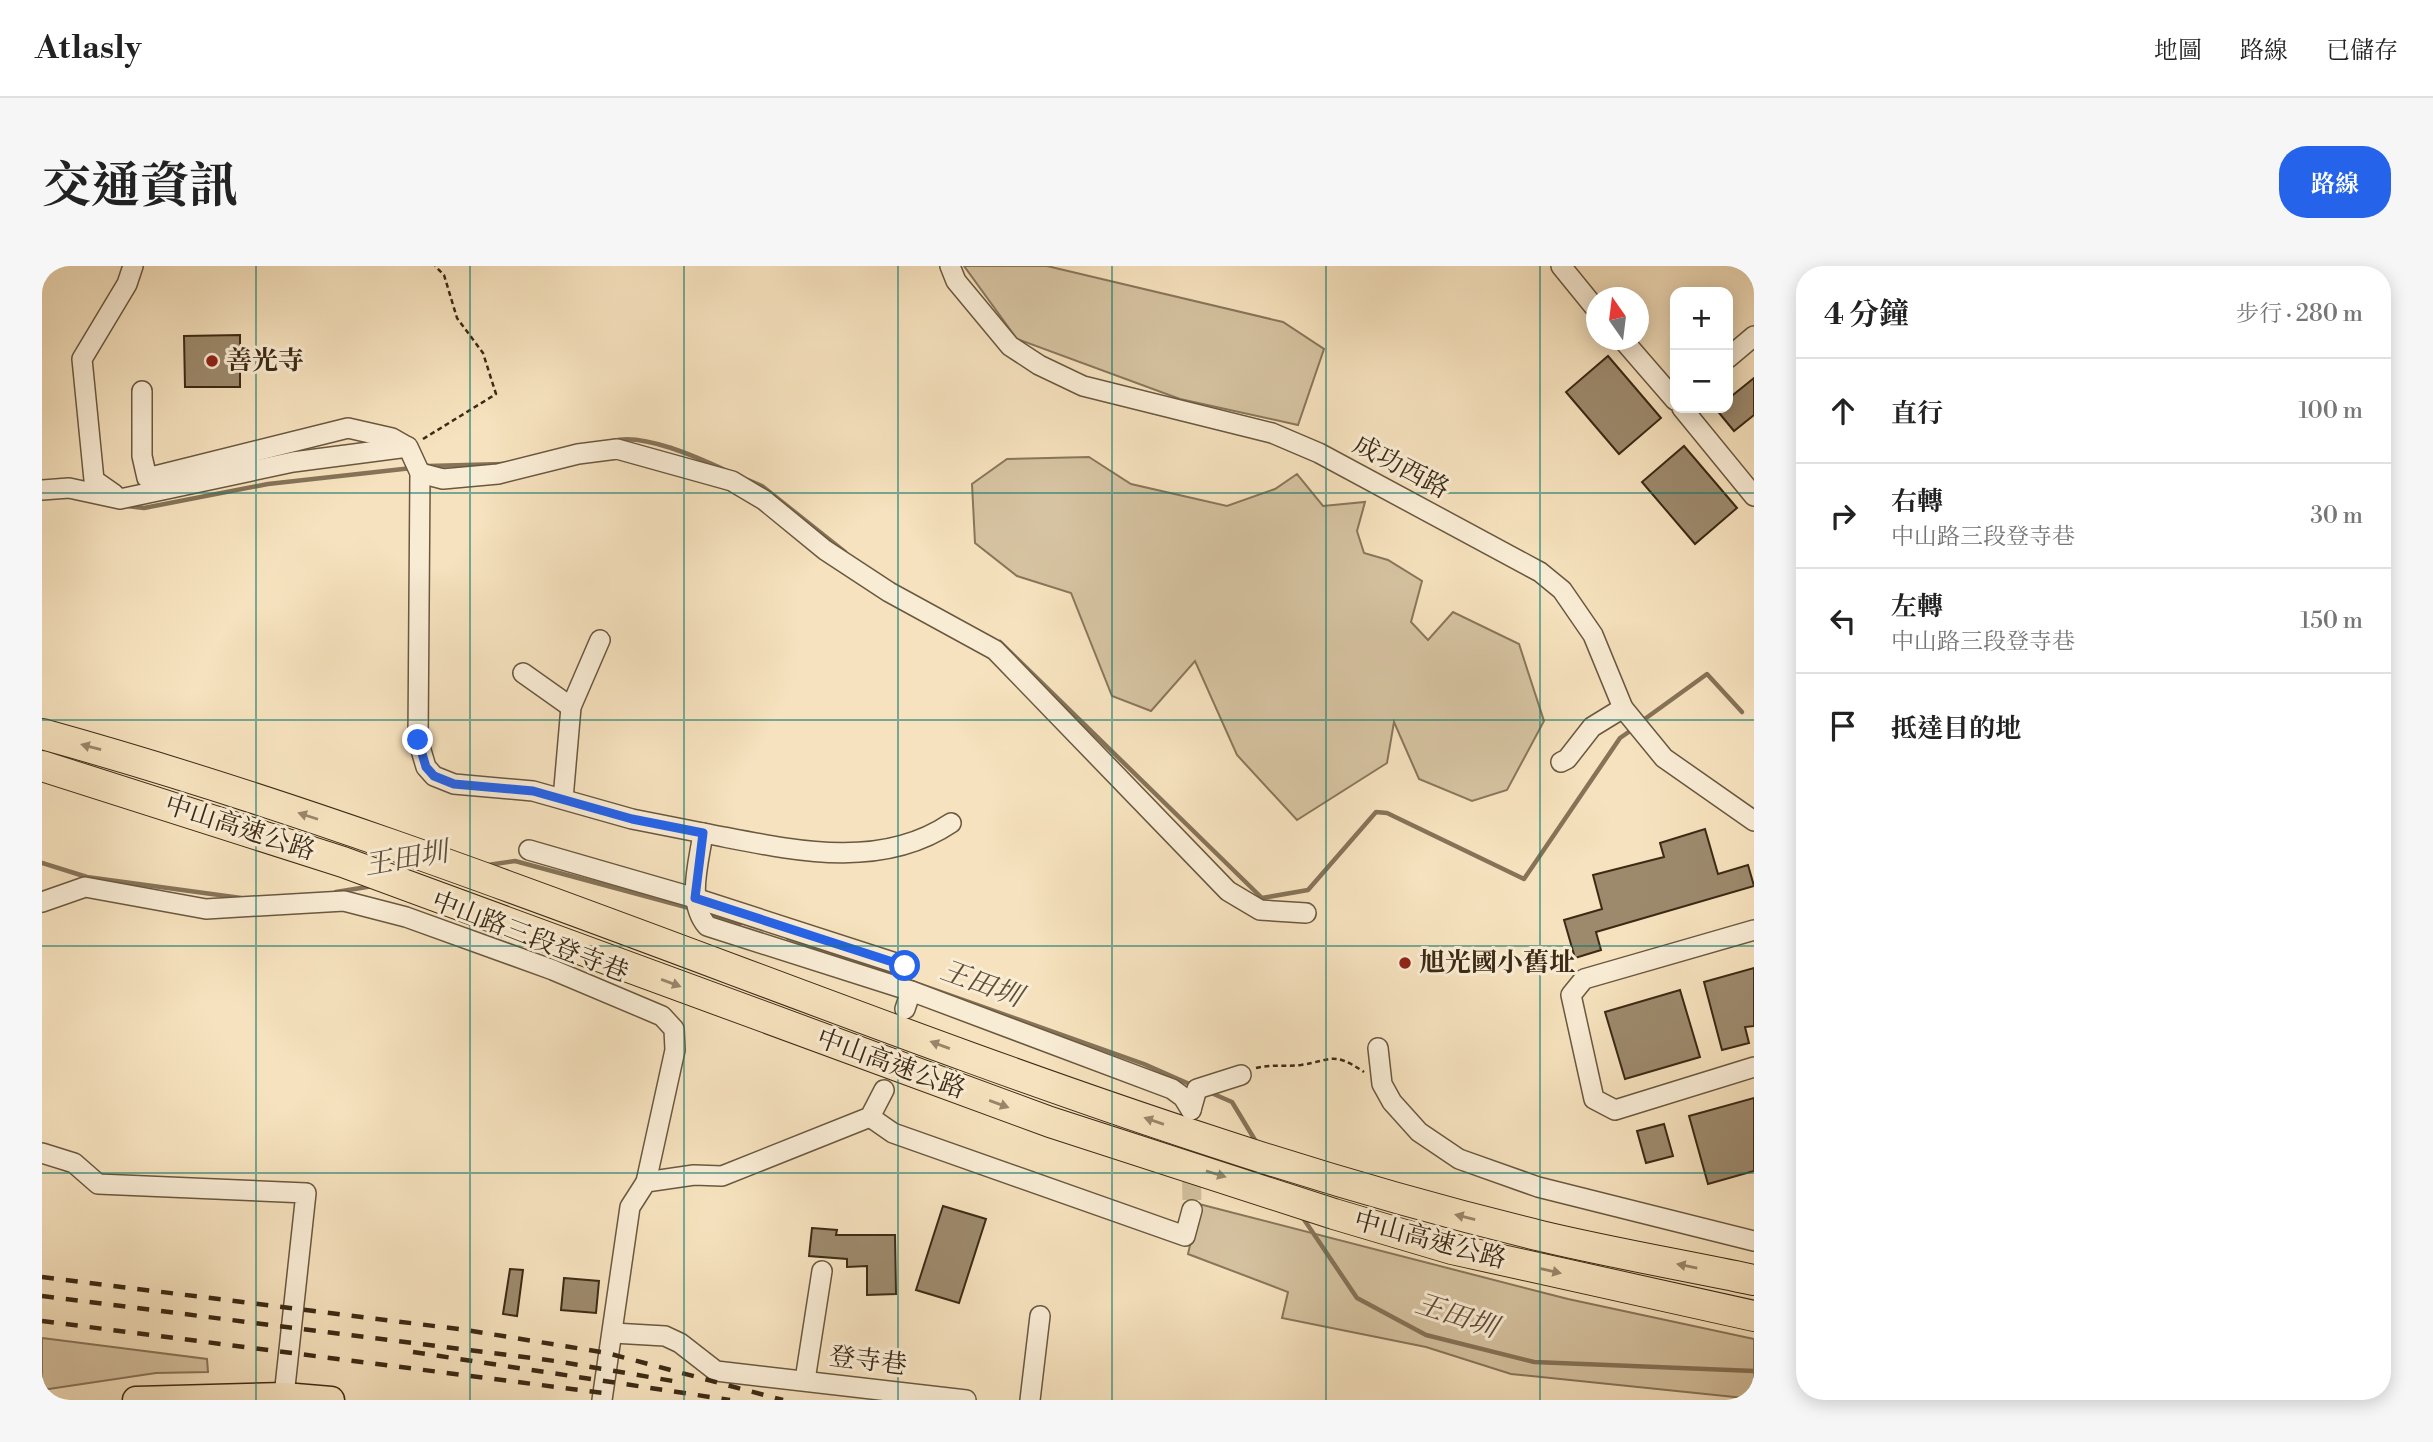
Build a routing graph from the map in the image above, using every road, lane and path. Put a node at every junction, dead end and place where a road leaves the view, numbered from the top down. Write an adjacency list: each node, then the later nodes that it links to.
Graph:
1 (133, 266): 16 (street)
2 (435, 266): 12 (path)
3 (950, 266): 20 (street, 成功西路)
4 (1561, 266): 5 (street)
5 (1586, 296)
6 (1754, 336): 8 (street)
7 (1632, 350): 10 (street)
8 (1733, 354)
9 (142, 391): 12 (street)
10 (1670, 394)
11 (1687, 413): 13 (street)
12 (415, 461): 16 (street); 24 (street); 31 (street)
13 (1748, 475): 15 (street)
14 (42, 490): 16 (street)
15 (1754, 496)
16 (120, 499)
17 (600, 640): 19 (street)
18 (523, 673): 19 (street)
19 (571, 707): 24 (street)
20 (1623, 708): 22 (street); 25 (street, 成功西路)
21 (42, 734): 45 (highway, 中山高速公路, one-way to 21)
22 (1561, 762)
23 (42, 766): 47 (highway, 中山高速公路, one-way to 47)
24 (563, 799): 27 (street)
25 (1754, 821)
26 (951, 823): 27 (street)
27 (703, 833): 29 (street)
28 (528, 850): 29 (street)
29 (695, 898): 33 (street); 37 (street)
30 (42, 902): 41 (street, 中山路三段登寺巷)
31 (1306, 913)
32 (1754, 930): 35 (street)
33 (905, 966)
34 (1378, 1048): 43 (street)
35 (1754, 1067)
36 (1367, 1074): 37 (path)
37 (1241, 1075)
38 (884, 1090): 39 (street)
39 (870, 1117): 41 (street); 42 (street)
40 (42, 1153): 50 (street)
41 (646, 1182): 48 (street, 中山路三段登寺巷)
42 (1192, 1210)
43 (1754, 1241)
44 (822, 1271): 49 (street, 登寺巷)
45 (1754, 1280)
46 (1040, 1316): 55 (street)
47 (1754, 1316)
48 (613, 1333): 49 (street, 登寺巷); 53 (street, 中山路三段登寺巷)
49 (805, 1380): 54 (street, 登寺巷)
50 (284, 1396): 51 (main road); 52 (main road)
51 (136, 1400)
52 (331, 1400)
53 (602, 1400)
54 (965, 1400)
55 (1030, 1400)

